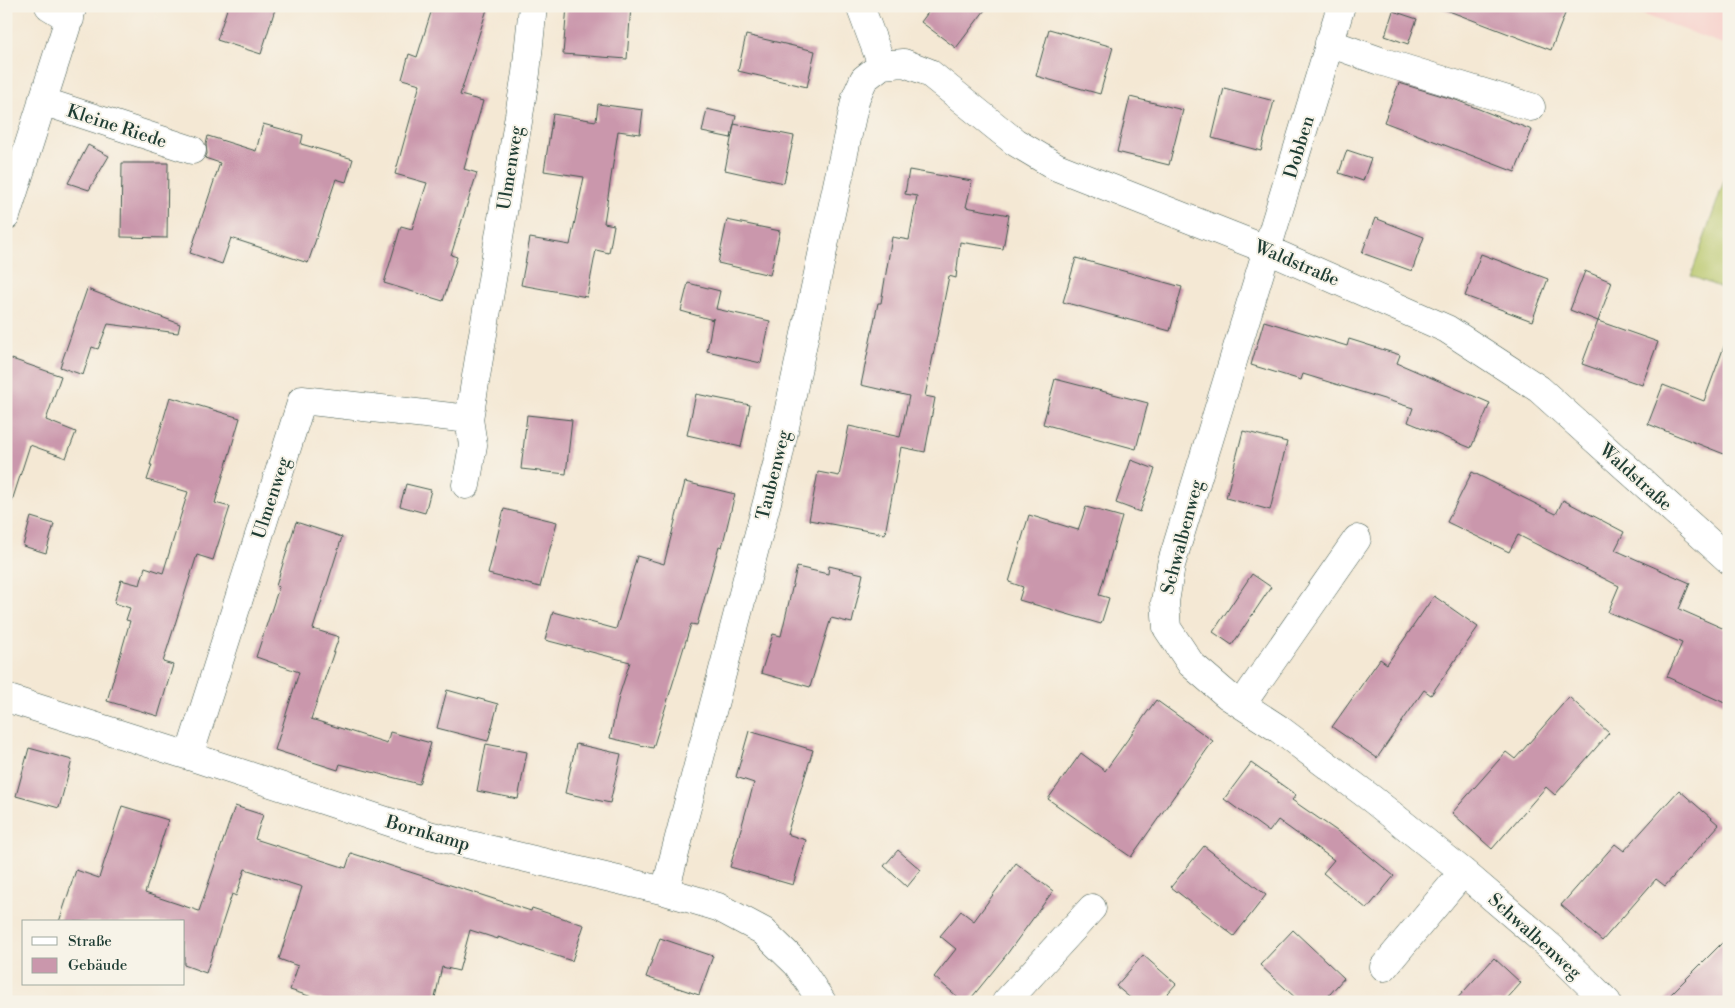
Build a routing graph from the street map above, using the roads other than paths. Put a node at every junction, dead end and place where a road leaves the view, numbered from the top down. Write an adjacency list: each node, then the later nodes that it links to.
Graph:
1 (533, 6): 12 (street, Ulmenweg)
2 (860, 6): 6 (street)
3 (1341, 6): 5 (street, Dobben)
4 (64, 10): 7 (street)
5 (1330, 43): 8 (street); 11 (street, Dobben)
6 (882, 64): 11 (street, Waldstraße); 20 (street, Taubenweg)
7 (42, 101): 9 (street, Kleine Riede); 10 (street)
8 (1531, 107)
9 (192, 150)
10 (6, 216)
11 (1268, 250): 15 (street, Waldstraße); 17 (street, Schwalbenweg)
12 (469, 419): 13 (street, Ulmenweg); 18 (street, Ulmenweg)
13 (466, 484)
14 (1357, 539): 17 (street)
15 (1729, 560)
16 (6, 698): 18 (street, Bornkamp)
17 (1242, 704): 19 (street, Schwalbenweg)
18 (190, 756): 20 (street, Bornkamp)
19 (1463, 872): 22 (street); 25 (street, Schwalbenweg)
20 (665, 891): 23 (street, Bornkamp)
21 (1092, 908): 24 (street)
22 (1384, 967)
23 (822, 1002)
24 (1006, 1002)
25 (1606, 1002)

